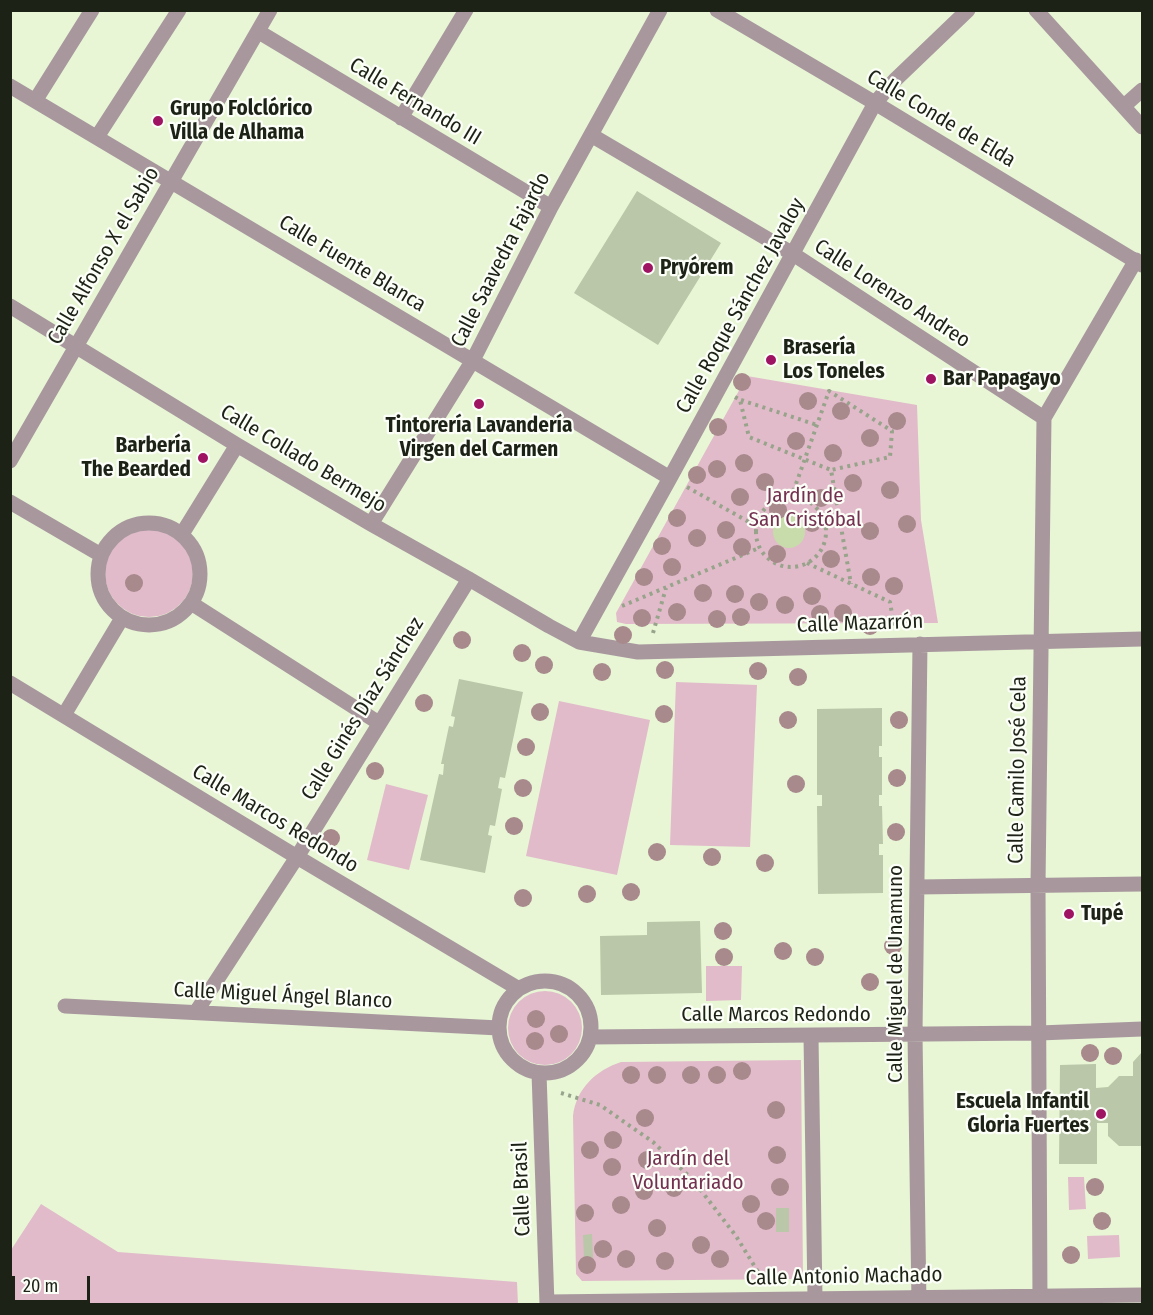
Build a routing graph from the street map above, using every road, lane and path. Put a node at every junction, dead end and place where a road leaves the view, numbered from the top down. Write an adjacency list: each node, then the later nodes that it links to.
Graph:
1 (92, 10): 12 (street)
2 (179, 10): 18 (street)
3 (466, 10): 15 (street)
4 (660, 10): 17 (street, Calle Saavedra Fajardo)
5 (717, 10): 13 (street, Calle Conde de Elda)
6 (968, 10): 13 (street, Calle Roque Sánchez Javaloy)
7 (1036, 10): 14 (street)
8 (265, 12): 9 (street, Calle Alfonso X el Sabio)
9 (259, 32): 15 (street, Calle Fernando III); 19 (street, Calle Alfonso X el Sabio)
10 (10, 86): 12 (street, Calle Fuente Blanca)
11 (1143, 90): 14 (street)
12 (35, 101): 18 (street, Calle Fuente Blanca)
13 (875, 103): 21 (street, Calle Roque Sánchez Javaloy); 22 (street, Calle Conde de Elda)
14 (1124, 106): 16 (street)
15 (401, 118): 20 (street, Calle Fernando III)
16 (1143, 127)
17 (591, 135): 20 (street, Calle Saavedra Fajardo); 21 (street, Calle Lorenzo Andreo)
18 (97, 137): 19 (street, Calle Fuente Blanca)
19 (172, 182): 24 (street, Calle Alfonso X el Sabio); 25 (street, Calle Fuente Blanca)
20 (551, 207): 25 (street, Calle Saavedra Fajardo)
21 (793, 254): 26 (street, Calle Roque Sánchez Javaloy); 28 (street, Calle Lorenzo Andreo)
22 (1139, 263): 28 (street, Calle Camilo José Cela)
23 (10, 306): 24 (street, Calle Collado Bermejo)
24 (76, 346): 30 (street, Calle Collado Bermejo); 32 (street, Calle Alfonso X el Sabio)
25 (473, 360): 34 (street, Calle Fuente Blanca); 37 (street, Calle Saavedra Fajardo)
26 (720, 387): 27 (path); 34 (street, Calle Roque Sánchez Javaloy)
27 (740, 400): 29 (path); 31 (path)
28 (1044, 418): 50 (street, Calle Camilo José Cela)
29 (817, 425): 31 (path); 33 (path)
30 (237, 445): 37 (street, Calle Collado Bermejo); 39 (street)
31 (804, 459): 33 (path); 35 (path)
32 (10, 460)
33 (831, 470): 44 (path)
34 (670, 478): 38 (path); 48 (street, Calle Roque Sánchez Javaloy)
35 (790, 498): 38 (path); 42 (path)
36 (10, 502): 41 (street)
37 (371, 524): 43 (street, Calle Collado Bermejo)
38 (756, 525): 40 (path)
39 (182, 534): 41 (street); 46 (street)
40 (759, 548): 42 (path); 45 (path)
41 (101, 555): 47 (street)
42 (807, 563): 44 (path)
43 (469, 579): 51 (street, Calle Collado Bermejo); 57 (street, Calle Ginés Díaz Sánchez)
44 (851, 584): 52 (path)
45 (666, 588): 48 (path); 54 (path)
46 (191, 603): 47 (street); 57 (street)
47 (122, 618): 56 (street)
48 (591, 620): 51 (street, Calle Roque Sánchez Javaloy)
49 (1143, 639): 50 (street, Calle Mazarrón)
50 (1040, 641): 53 (street, Calle Mazarrón); 60 (street, Calle Camilo José Cela)
51 (579, 642): 54 (street, Calle Mazarrón)
52 (897, 644): 53 (street, Calle Mazarrón); 54 (street, Calle Mazarrón)
53 (920, 644): 61 (street, Calle Miguel de Unamuno)
54 (647, 651)
55 (10, 683): 56 (street, Calle Marcos Redondo)
56 (64, 715): 58 (street, Calle Marcos Redondo)
57 (379, 723): 58 (street, Calle Ginés Díaz Sánchez)
58 (297, 857): 62 (street, Calle Marcos Redondo); 64 (street, Calle Ginés Díaz Sánchez)
59 (1143, 884): 60 (street)
60 (1038, 885): 61 (street); 67 (street, Calle Camilo José Cela)
61 (917, 887): 68 (street, Calle Miguel de Unamuno)
62 (519, 989): 65 (street); 70 (street)
63 (65, 1006): 64 (street, Calle Miguel Ángel Blanco)
64 (196, 1012): 65 (street, Calle Miguel Ángel Blanco)
65 (499, 1028): 71 (street)
66 (1143, 1029): 67 (street, Calle Marcos Redondo)
67 (1039, 1033): 68 (street, Calle Marcos Redondo); 75 (street, Calle Camilo José Cela)
68 (915, 1035): 69 (street, Calle Marcos Redondo); 76 (street, Calle Miguel de Unamuno)
69 (811, 1036): 70 (street, Calle Marcos Redondo); 74 (street)
70 (590, 1037): 71 (street)
71 (540, 1079): 73 (path); 78 (street, Calle Brasil)
72 (1143, 1295): 75 (street, Calle Antonio Machado)
73 (775, 1299): 74 (street, Calle Antonio Machado); 77 (street, Calle Antonio Machado)
74 (815, 1299): 76 (street, Calle Antonio Machado)
75 (1040, 1300): 76 (street, Calle Antonio Machado)
76 (919, 1301)
77 (734, 1302): 78 (street, Calle Antonio Machado)
78 (547, 1303)

